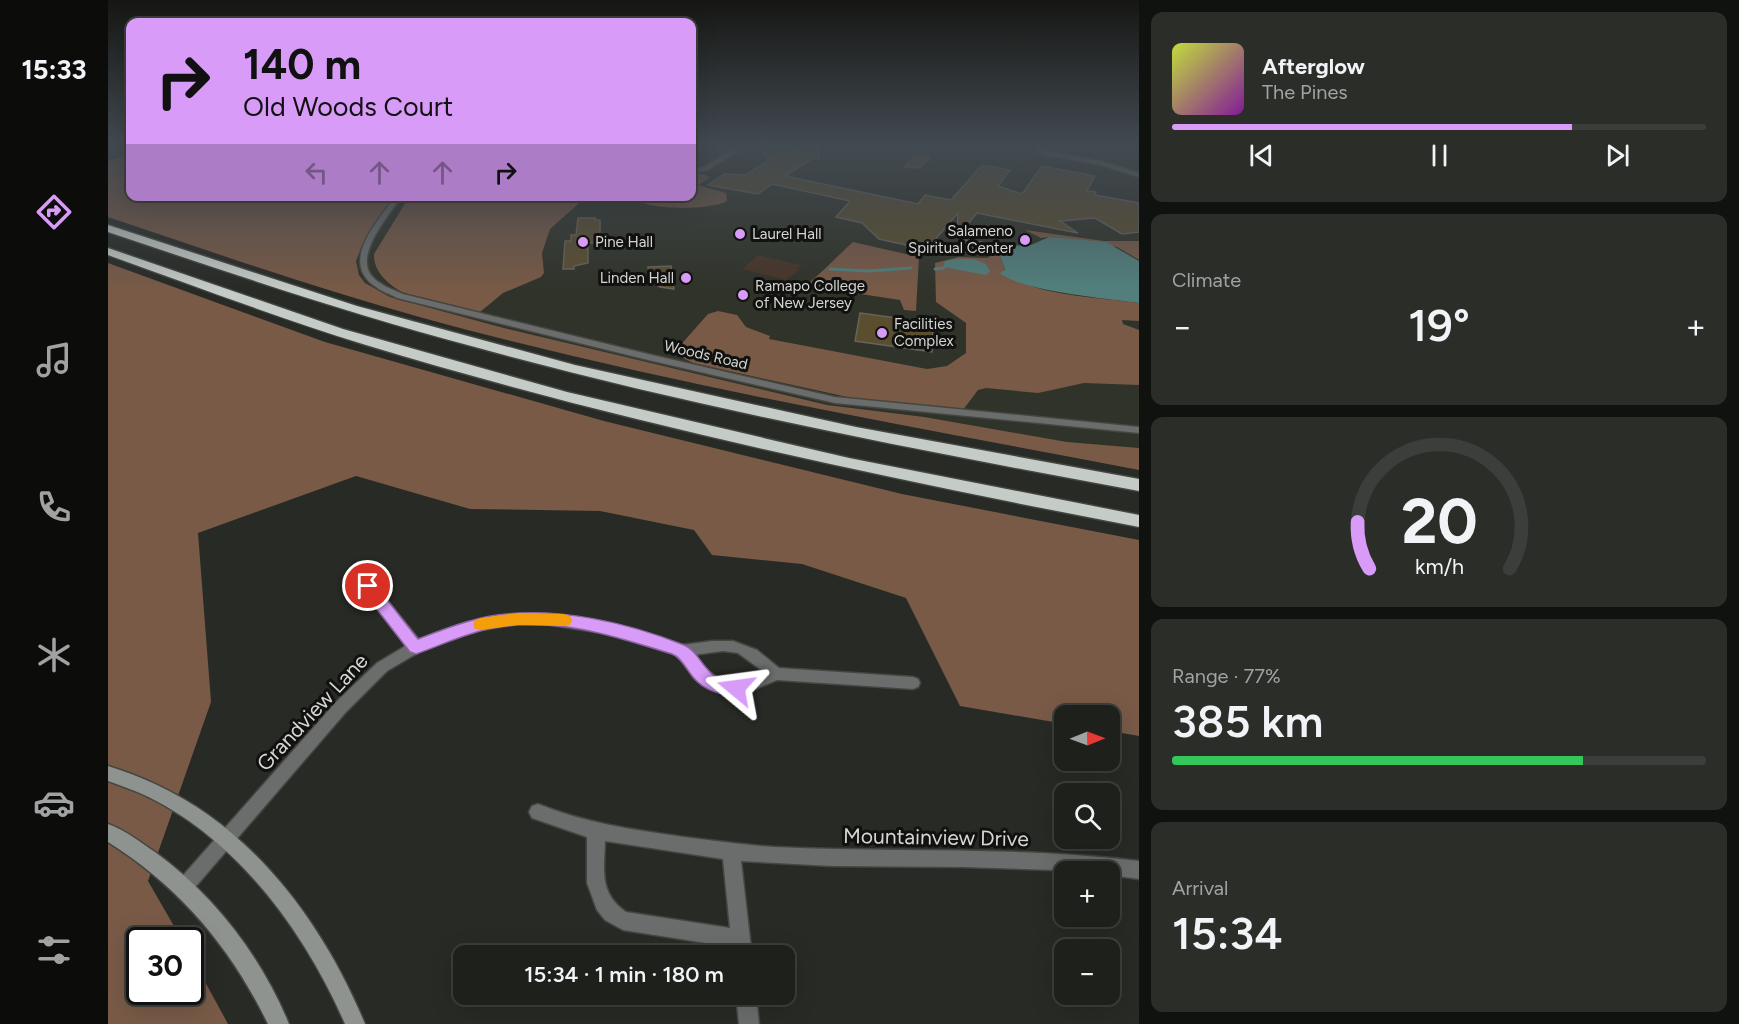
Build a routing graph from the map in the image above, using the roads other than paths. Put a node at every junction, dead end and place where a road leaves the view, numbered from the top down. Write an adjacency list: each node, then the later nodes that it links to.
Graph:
1 (396, 201): 4 (street, Woods Road)
2 (108, 228): 5 (highway)
3 (108, 250): 6 (highway)
4 (1139, 430)
5 (1139, 485)
6 (1139, 521)
7 (368, 586): 8 (street)
8 (416, 647): 9 (street, Grandview Lane); 16 (street, Grandview Lane)
9 (682, 651): 10 (street, Grandview Lane); 10 (street)
10 (776, 674): 11 (street)
11 (913, 683)
12 (108, 773): 16 (main road)
13 (538, 812): 15 (street, Mountainview Drive)
14 (108, 832): 19 (main road)
15 (596, 833): 17 (street, Mountainview Drive); 20 (street)
16 (225, 839): 19 (street, Grandview Lane); 24 (main road)
17 (731, 852): 18 (street, Mountainview Drive); 21 (street)
18 (1139, 870)
19 (184, 886): 23 (main road)
20 (732, 945)
21 (741, 945)
22 (747, 1005): 25 (street)
23 (279, 1024)
24 (355, 1024)
25 (748, 1024)

